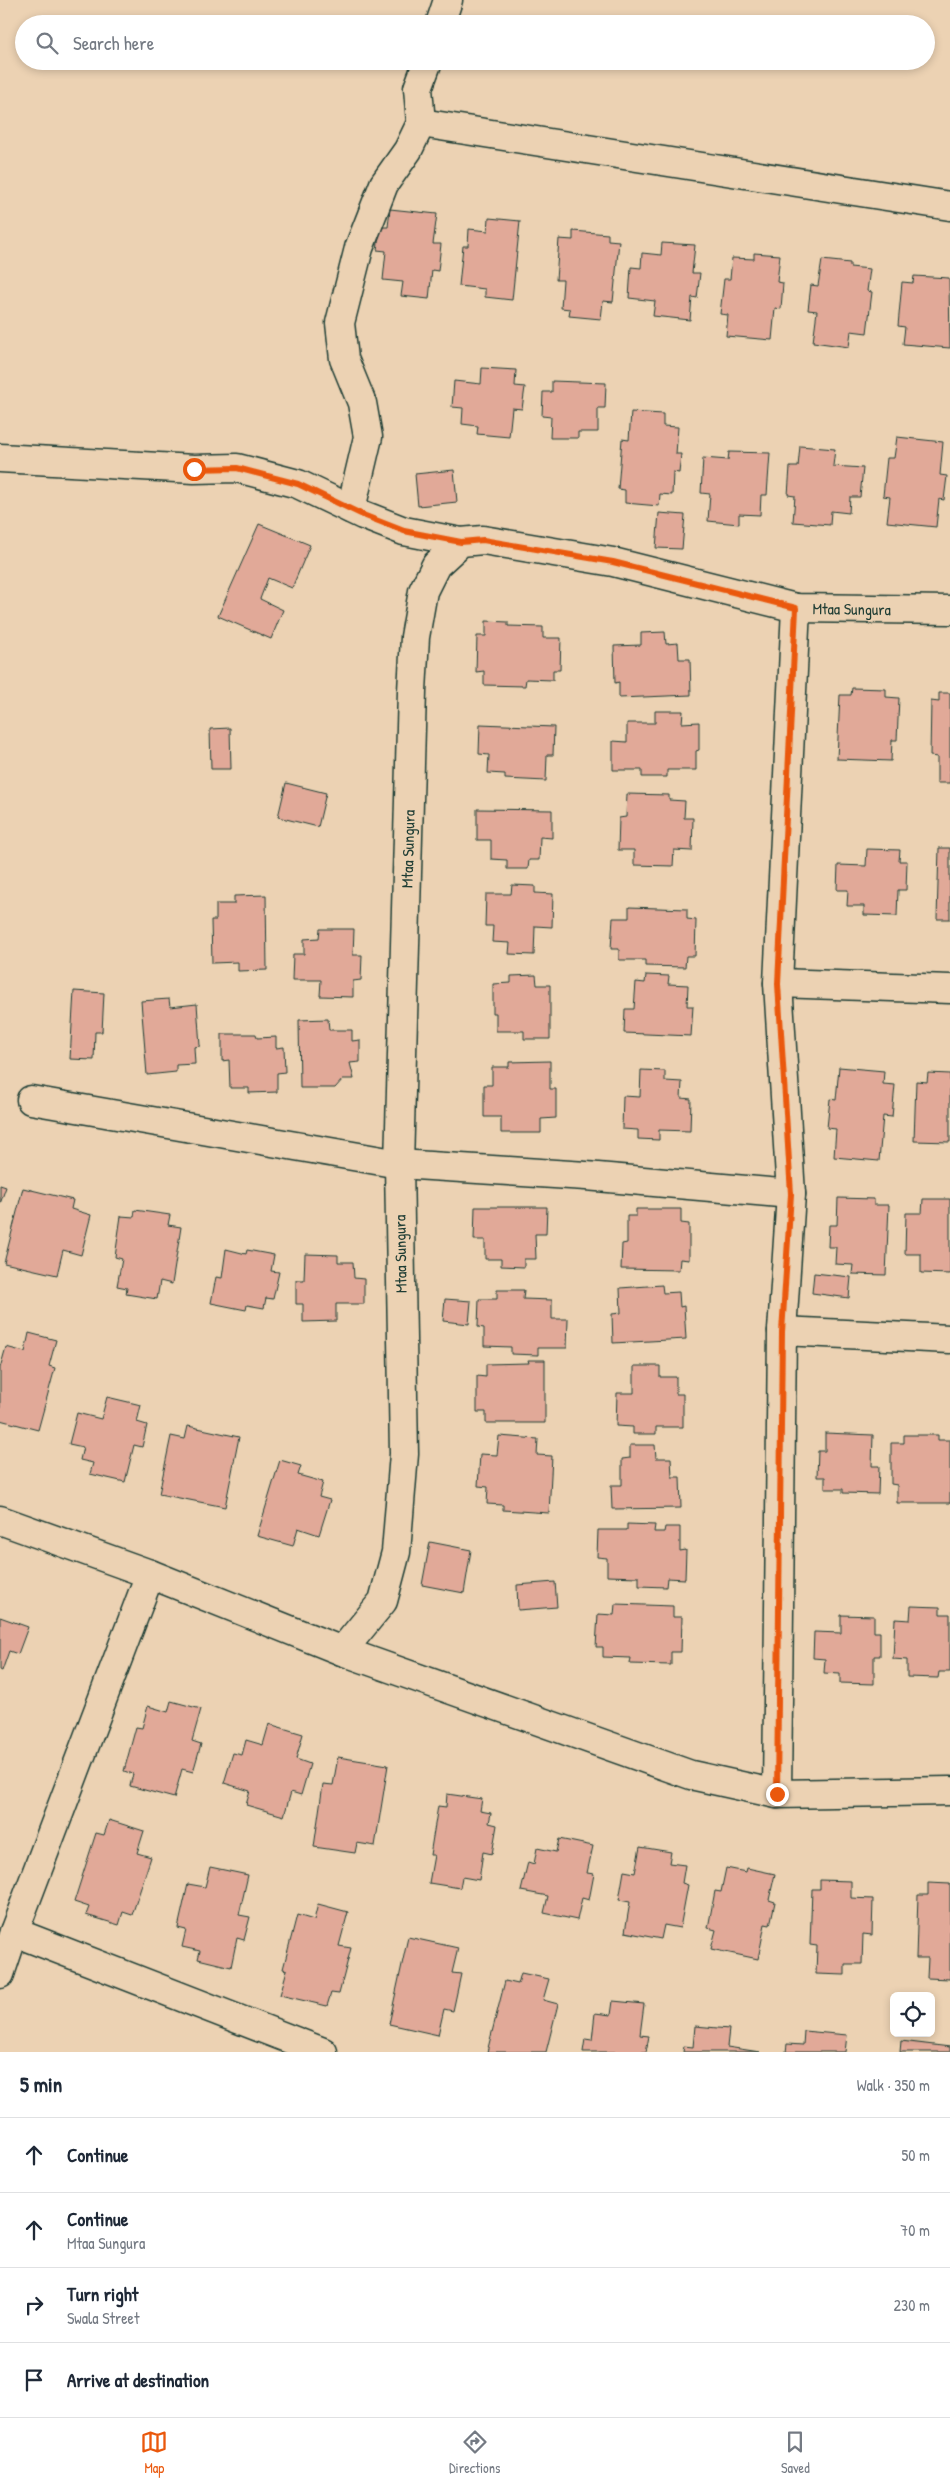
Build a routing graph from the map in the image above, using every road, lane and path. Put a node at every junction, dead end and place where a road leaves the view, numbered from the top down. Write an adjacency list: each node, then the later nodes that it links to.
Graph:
1 (448, 0): 2 (street)
2 (443, 15)
3 (425, 70): 4 (street)
4 (421, 123): 5 (street); 7 (street)
5 (950, 206)
6 (0, 458): 7 (street)
7 (350, 509): 8 (street)
8 (461, 542): 9 (street, Mtaa Sungura); 14 (street, Mtaa Sungura)
9 (796, 608): 10 (street, Mtaa Sungura); 11 (street)
10 (950, 610)
11 (778, 984): 12 (street); 15 (street)
12 (950, 989)
13 (31, 1100): 14 (street)
14 (399, 1164): 15 (street); 20 (street, Mtaa Sungura)
15 (791, 1194): 16 (street)
16 (782, 1332): 17 (street); 22 (street)
17 (950, 1339)
18 (0, 1520): 19 (street)
19 (150, 1574): 20 (street); 23 (street)
20 (342, 1651): 22 (street)
21 (950, 1791): 22 (street)
22 (777, 1794)
23 (14, 1932): 24 (street); 25 (street)
24 (0, 1974)
25 (285, 2045): 26 (street)
26 (323, 2052)

